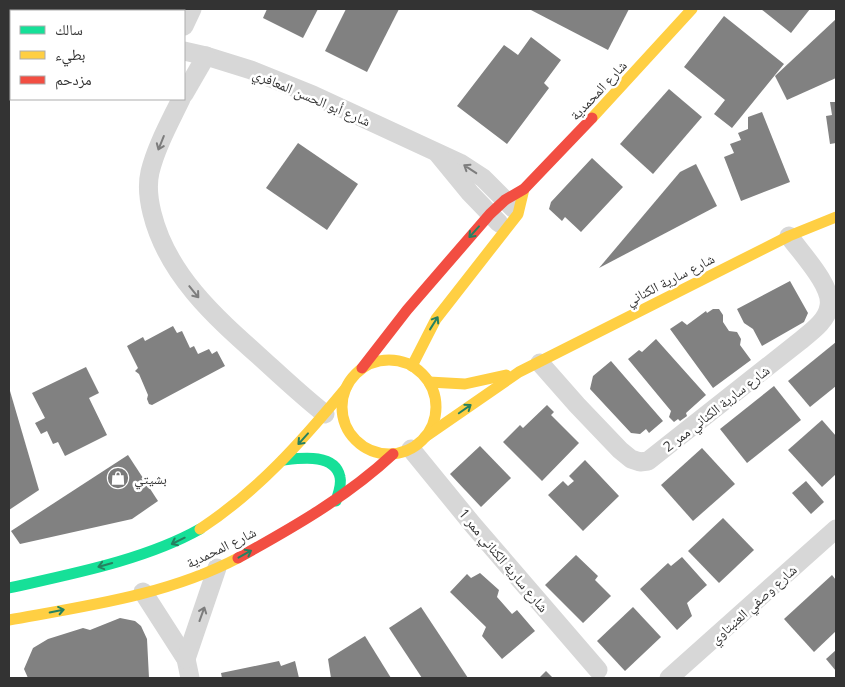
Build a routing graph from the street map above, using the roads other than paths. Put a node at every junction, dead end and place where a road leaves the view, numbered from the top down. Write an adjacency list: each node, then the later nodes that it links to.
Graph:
1 (192, 9): 3 (street)
2 (692, 9): 9 (street, شارع المحمدية)
3 (185, 24)
4 (185, 51): 5 (street, شارع أبو الحسن المعافري)
5 (206, 56): 6 (street); 8 (street, شارع أبو الحسن المعافري)
6 (185, 92)
7 (181, 100): 22 (street, one-way to 22)
8 (437, 153): 10 (street, شارع أبو الحسن المعافري, one-way to 8); 11 (street, شارع أبو الحسن المعافري)
9 (524, 189): 10 (street, شارع المحمدية); 12 (street)
10 (505, 200): 11 (street, شارع المحمدية); 12 (street, شارع أبو الحسن المعافري)
11 (490, 214): 14 (street, شارع أبو الحسن المعافري); 18 (street, شارع المحمدية, one-way to 18)
12 (518, 214): 14 (street)
13 (836, 217): 15 (street, شارع سارية الكناني)
14 (506, 230): 17 (street, one-way to 14)
15 (789, 236): 16 (street, شارع سارية الكناني); 16 (street, شارع سارية الكناني ممر 2)
16 (540, 362): 19 (street, شارع سارية الكناني)
17 (412, 366): 18 (street); 20 (street)
18 (362, 368): 21 (street)
19 (519, 372): 20 (street, شارع سارية الكناني); 23 (street, شارع سارية الكناني, one-way to 19)
20 (429, 382): 23 (street)
21 (346, 388): 22 (street, شارع المحمدية); 24 (street)
22 (325, 414): 25 (street, شارع المحمدية, one-way to 25)
23 (418, 443): 24 (street); 37 (street, شارع سارية الكناني ممر 1)
24 (393, 454): 26 (street, شارع المحمدية)
25 (283, 460): 26 (street); 30 (street, شارع المحمدية, one-way to 30)
26 (336, 501): 28 (street, شارع المحمدية, one-way to 26)
27 (836, 529): 39 (street, شارع وصفي العنبتاوي)
28 (217, 568): 32 (street, شارع المحمدية); 36 (street, one-way to 28)
29 (9, 579): 30 (street)
30 (24, 584): 31 (street, شارع المحمدية)
31 (9, 588)
32 (143, 592): 33 (street, شارع المحمدية, one-way to 32); 36 (street)
33 (31, 616): 34 (street, شارع المحمدية); 35 (street)
34 (9, 620)
35 (18, 630)
36 (186, 659): 38 (street)
37 (598, 670)
38 (190, 678)
39 (669, 678)

